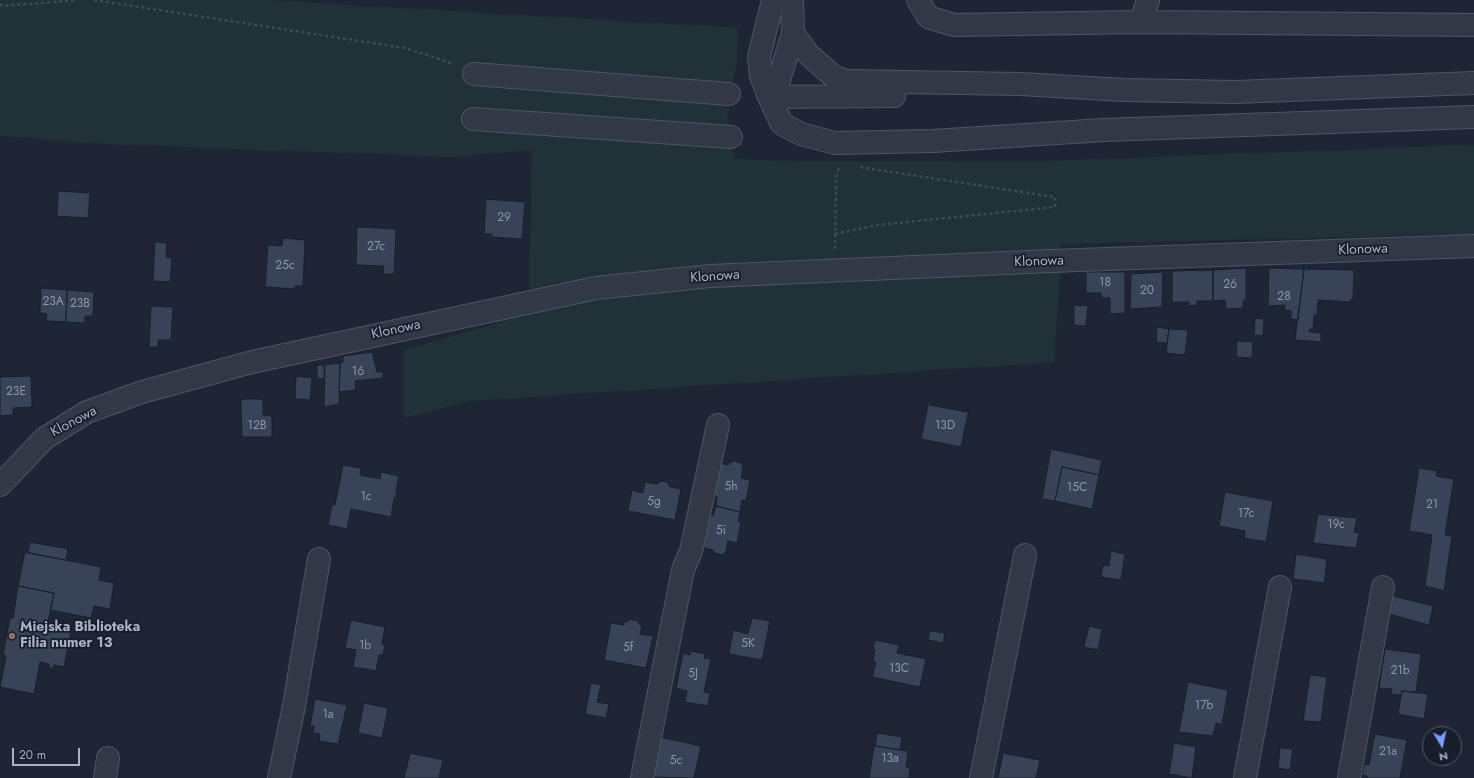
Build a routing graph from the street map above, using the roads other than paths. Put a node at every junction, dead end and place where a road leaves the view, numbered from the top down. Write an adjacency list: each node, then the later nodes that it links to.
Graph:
1 (773, 0): 12 (street)
2 (792, 0): 7 (street)
3 (918, 0): 5 (street)
4 (1148, 0): 5 (street)
5 (1142, 22): 6 (street)
6 (1474, 25)
7 (793, 33): 10 (street); 12 (street)
8 (474, 74): 11 (street)
9 (1474, 83): 10 (street)
10 (1124, 90): 12 (street)
11 (729, 94)
12 (769, 97): 13 (street)
13 (1474, 117)
14 (473, 119): 15 (street)
15 (731, 137)
16 (1474, 246): 18 (street, Klonowa)
17 (718, 425): 24 (street)
18 (0, 486)
19 (1025, 555): 25 (street)
20 (319, 559): 23 (street)
21 (1280, 587): 26 (street)
22 (1383, 587): 27 (street)
23 (279, 778)
24 (642, 778)
25 (980, 778)
26 (1245, 778)
27 (1349, 778)

